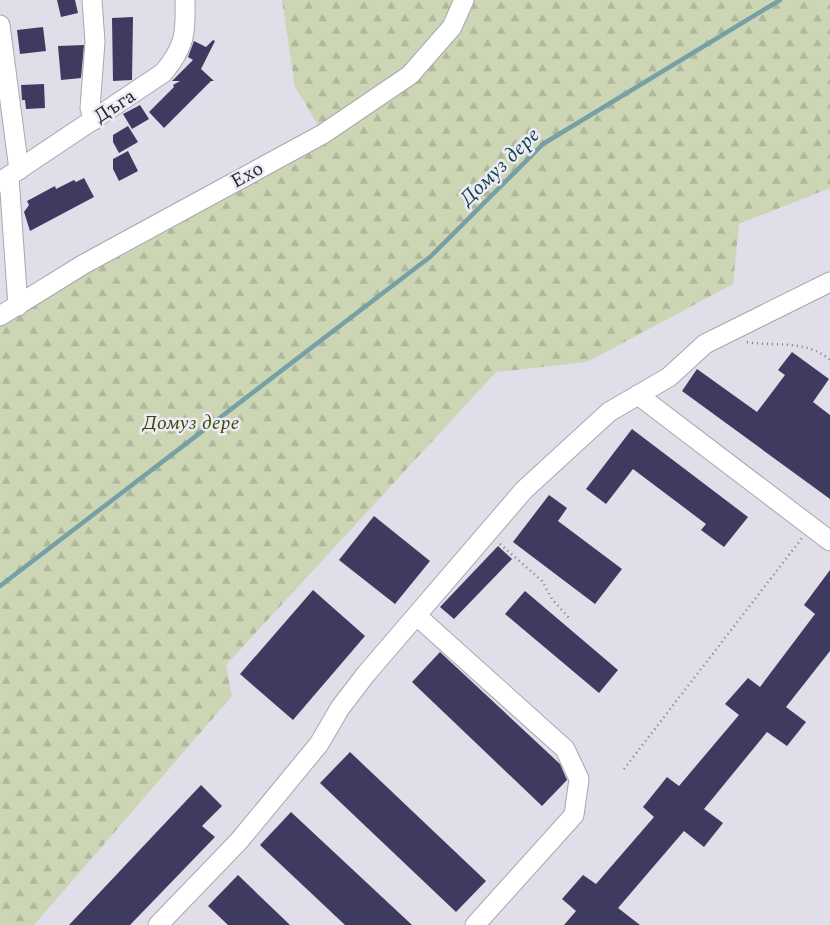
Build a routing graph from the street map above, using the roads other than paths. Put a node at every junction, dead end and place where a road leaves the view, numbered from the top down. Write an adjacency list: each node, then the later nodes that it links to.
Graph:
1 (92, 0): 5 (street)
2 (185, 0): 5 (street, Дъга)
3 (464, 0): 8 (street, Ехо)
4 (0, 25): 6 (street)
5 (94, 120): 6 (street, Дъга)
6 (10, 176): 8 (street)
7 (830, 282): 10 (street)
8 (18, 306): 9 (street, Ехо)
9 (0, 316)
10 (638, 395): 11 (street); 12 (street)
11 (830, 541)
12 (417, 616): 13 (street); 14 (street)
13 (158, 925)
14 (475, 925)

